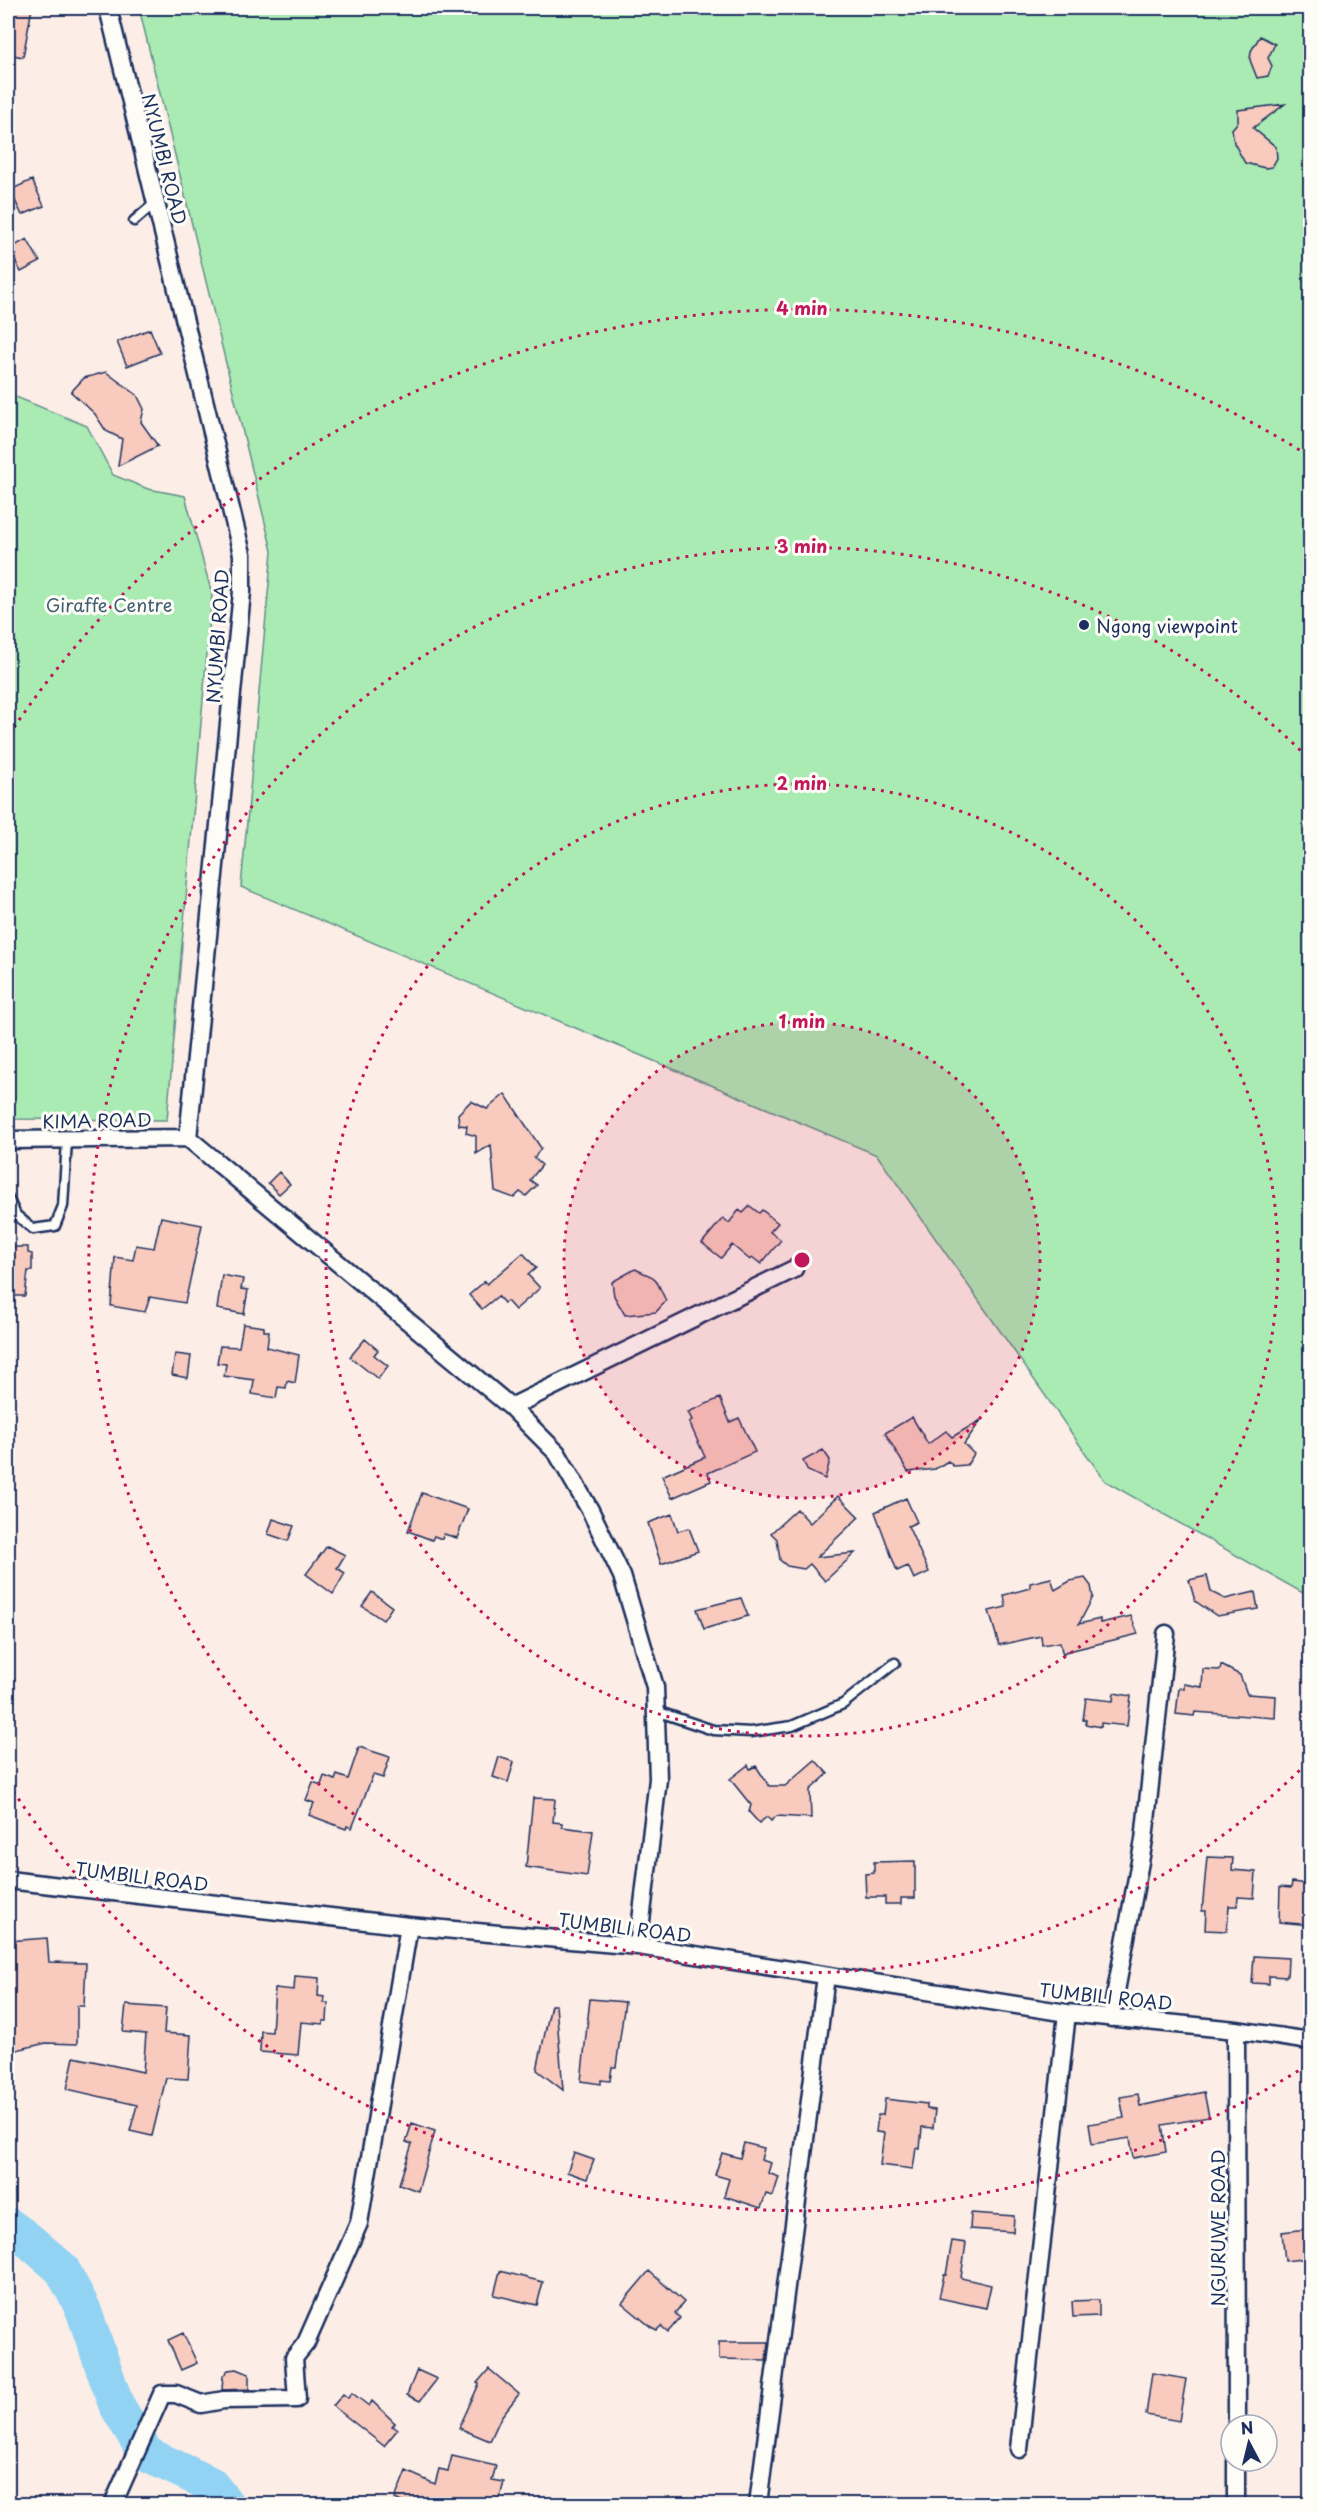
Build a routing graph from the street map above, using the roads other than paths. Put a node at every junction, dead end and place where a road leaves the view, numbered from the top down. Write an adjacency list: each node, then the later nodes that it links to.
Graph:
1 (108, 8): 2 (street, NYUMBI ROAD)
2 (155, 203): 3 (lane); 4 (street, NYUMBI ROAD)
3 (134, 221)
4 (188, 1138): 6 (street, KIMA ROAD); 9 (street)
5 (8, 1140): 6 (street, KIMA ROAD)
6 (67, 1140): 7 (lane)
7 (8, 1198)
8 (794, 1269): 9 (street)
9 (512, 1407): 12 (street)
10 (1166, 1634): 18 (street)
11 (895, 1663): 12 (lane)
12 (656, 1711): 15 (street)
13 (8, 1880): 14 (street, TUMBILI ROAD)
14 (409, 1926): 15 (street, TUMBILI ROAD); 24 (street)
15 (638, 1946): 16 (street, TUMBILI ROAD)
16 (826, 1976): 17 (street, TUMBILI ROAD); 25 (street)
17 (1067, 2013): 18 (street, TUMBILI ROAD); 22 (street)
18 (1111, 2018): 19 (street, TUMBILI ROAD)
19 (1236, 2030): 20 (street, TUMBILI ROAD); 21 (street, NGURUWE ROAD)
20 (1311, 2041)
21 (1237, 2413)
22 (1019, 2449)
23 (1236, 2473): 26 (street)
24 (113, 2505)
25 (758, 2505)
26 (1236, 2505)

